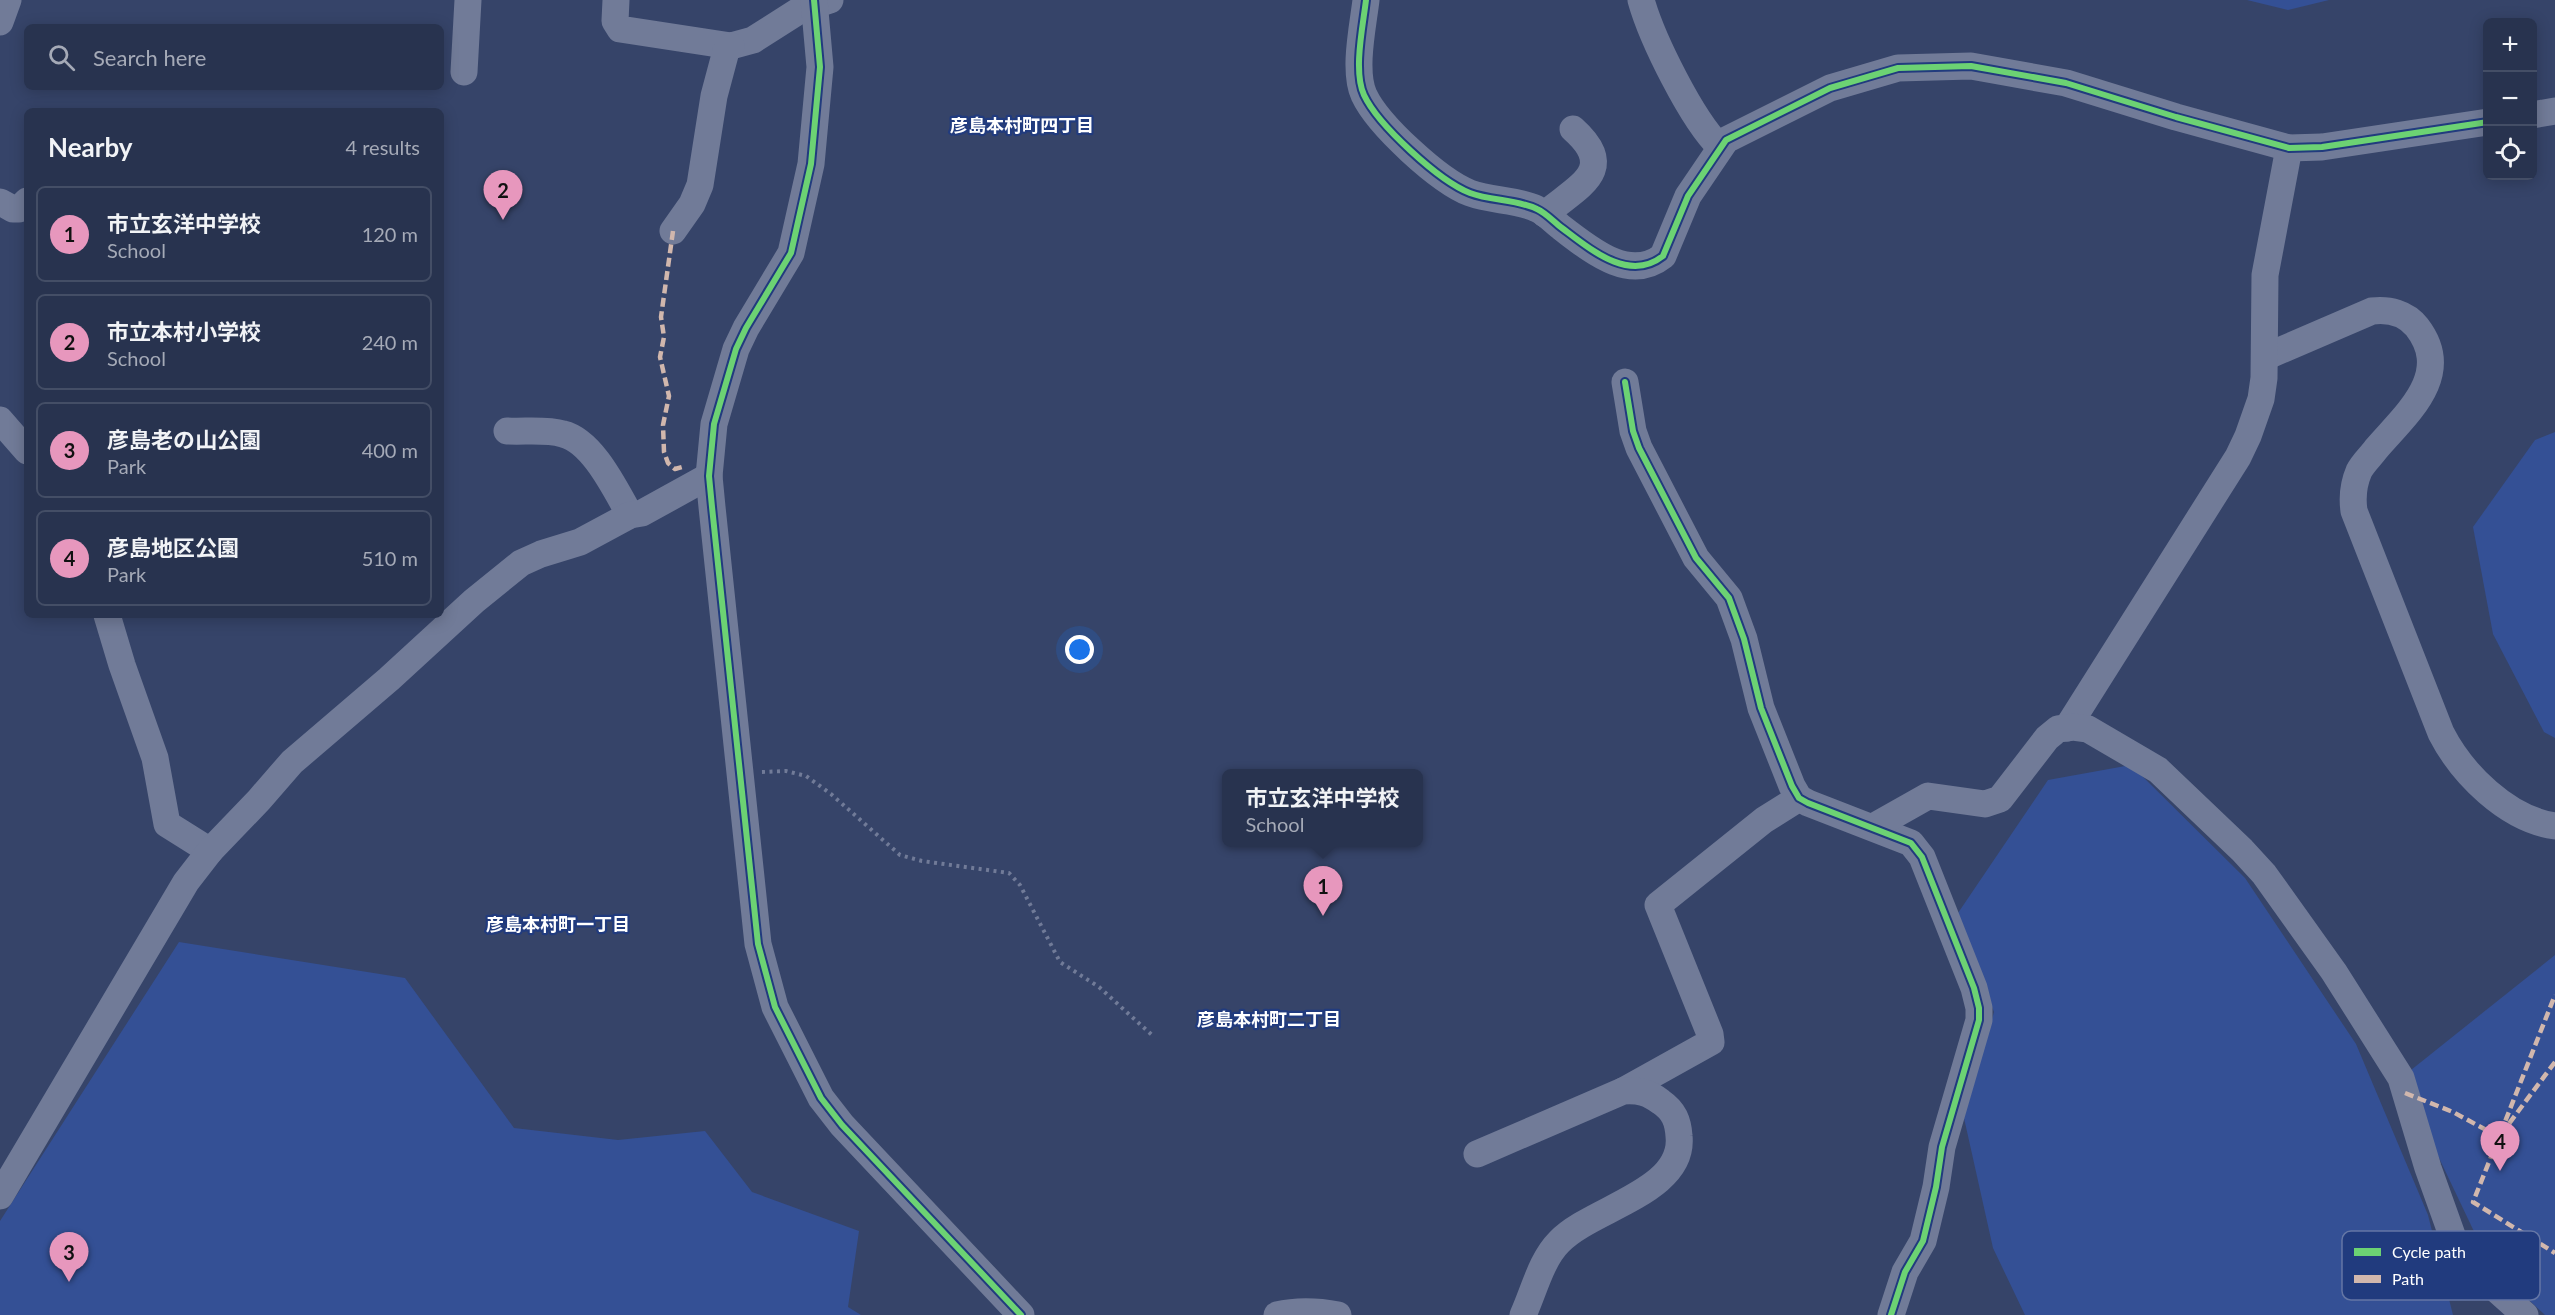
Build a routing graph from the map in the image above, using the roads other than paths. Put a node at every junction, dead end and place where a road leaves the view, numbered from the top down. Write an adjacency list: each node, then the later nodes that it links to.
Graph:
1 (8, 0): 7 (street)
2 (468, 0): 9 (street)
3 (616, 0): 8 (street)
4 (1365, 0): 18 (street)
5 (1641, 0): 14 (street)
6 (820, 2): 8 (street); 25 (street)
7 (0, 22)
8 (731, 46): 19 (street)
9 (464, 72)
10 (2555, 111): 11 (street)
11 (2537, 114)
12 (2483, 123): 15 (street)
13 (1573, 129): 18 (street)
14 (1720, 147): 15 (street); 18 (street)
15 (2289, 148): 20 (street)
16 (0, 202): 17 (street)
17 (24, 204)
18 (1545, 214)
19 (673, 231)
20 (2265, 357): 28 (street); 30 (street)
21 (1625, 382): 29 (street)
22 (0, 420): 24 (street)
23 (507, 431): 26 (street)
24 (24, 448)
25 (709, 476): 26 (street); 38 (street)
26 (630, 515): 32 (street)
27 (108, 618): 32 (street)
28 (2067, 728): 31 (street); 36 (street)
29 (1799, 798): 31 (street); 33 (street)
30 (2555, 826)
31 (1873, 827): 42 (street)
32 (210, 851): 35 (street)
33 (1623, 1091): 34 (street); 41 (street)
34 (1477, 1154)
35 (0, 1196)
36 (2451, 1231)
37 (2508, 1300): 43 (street)
38 (1021, 1315)
39 (1277, 1315): 40 (street)
40 (1338, 1315)
41 (1523, 1315)
42 (1891, 1315)
43 (2524, 1315)

